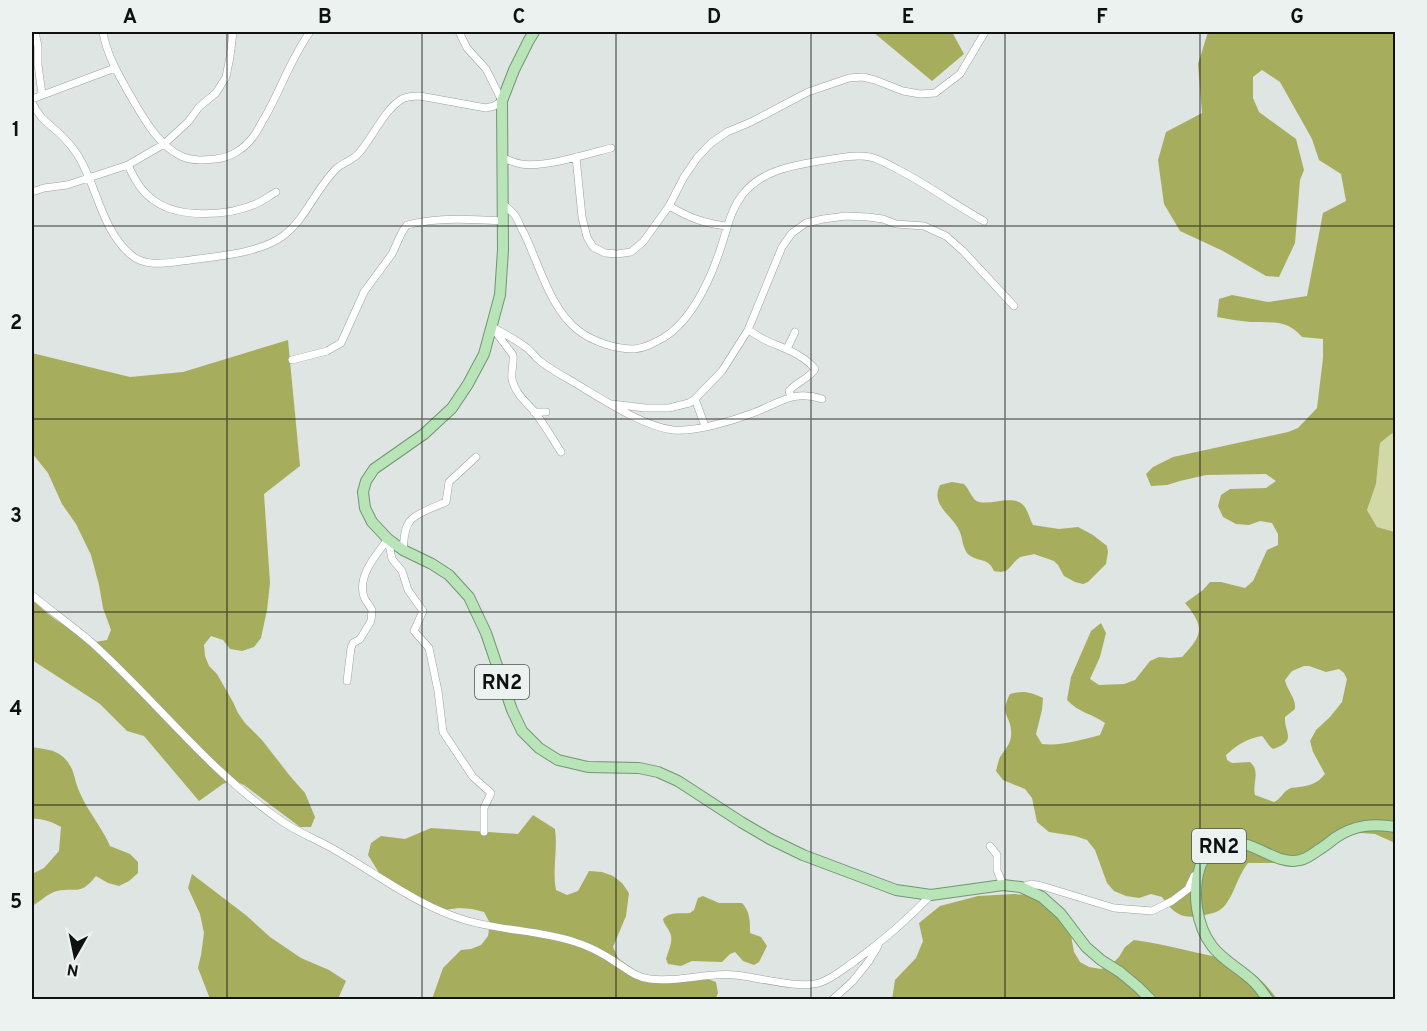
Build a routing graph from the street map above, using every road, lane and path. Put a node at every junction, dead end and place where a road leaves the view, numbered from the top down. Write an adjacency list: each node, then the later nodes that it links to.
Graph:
1 (36, 32): 9 (street)
2 (103, 32): 8 (street)
3 (233, 32): 12 (street)
4 (310, 32): 12 (street)
5 (459, 32): 11 (street)
6 (534, 32): 11 (highway, RN2)
7 (985, 32): 21 (street)
8 (116, 68): 9 (street); 12 (street)
9 (42, 94): 10 (street)
10 (32, 101): 17 (street)
11 (502, 101): 14 (highway, RN2); 17 (street)
12 (164, 144): 16 (street)
13 (611, 148): 15 (street)
14 (503, 158): 15 (street); 20 (highway, RN2)
15 (576, 158): 21 (street)
16 (128, 165): 17 (street); 19 (street)
17 (88, 178): 18 (street)
18 (32, 192)
19 (276, 192)
20 (503, 204): 22 (highway, RN2); 24 (street)
21 (669, 206): 24 (street)
22 (503, 221): 26 (highway, RN2); 30 (street)
23 (984, 221): 24 (street)
24 (726, 226)
25 (1014, 306): 27 (street)
26 (492, 327): 34 (street); 35 (street); 40 (highway, RN2)
27 (748, 330): 29 (street); 32 (street)
28 (795, 332): 29 (street)
29 (787, 349): 31 (street)
30 (291, 360)
31 (791, 397): 33 (street); 37 (street)
32 (695, 399): 34 (street); 37 (street)
33 (822, 399)
34 (612, 404): 37 (street)
35 (534, 412): 36 (street); 38 (street)
36 (546, 412)
37 (705, 426)
38 (561, 452)
39 (476, 457): 41 (street)
40 (388, 539): 41 (highway, RN2); 43 (street); 45 (street)
41 (403, 550): 50 (highway, RN2)
42 (32, 595): 51 (street)
43 (347, 681)
44 (1395, 827): 47 (highway, RN2)
45 (484, 832)
46 (990, 846): 48 (street)
47 (1201, 863): 49 (street); 54 (highway, RN2)
48 (1003, 885): 49 (highway, RN2); 50 (highway, RN2)
49 (1021, 887): 53 (highway, RN2)
50 (931, 895): 51 (street)
51 (879, 944): 52 (street)
52 (831, 999)
53 (1151, 999)
54 (1268, 999)

